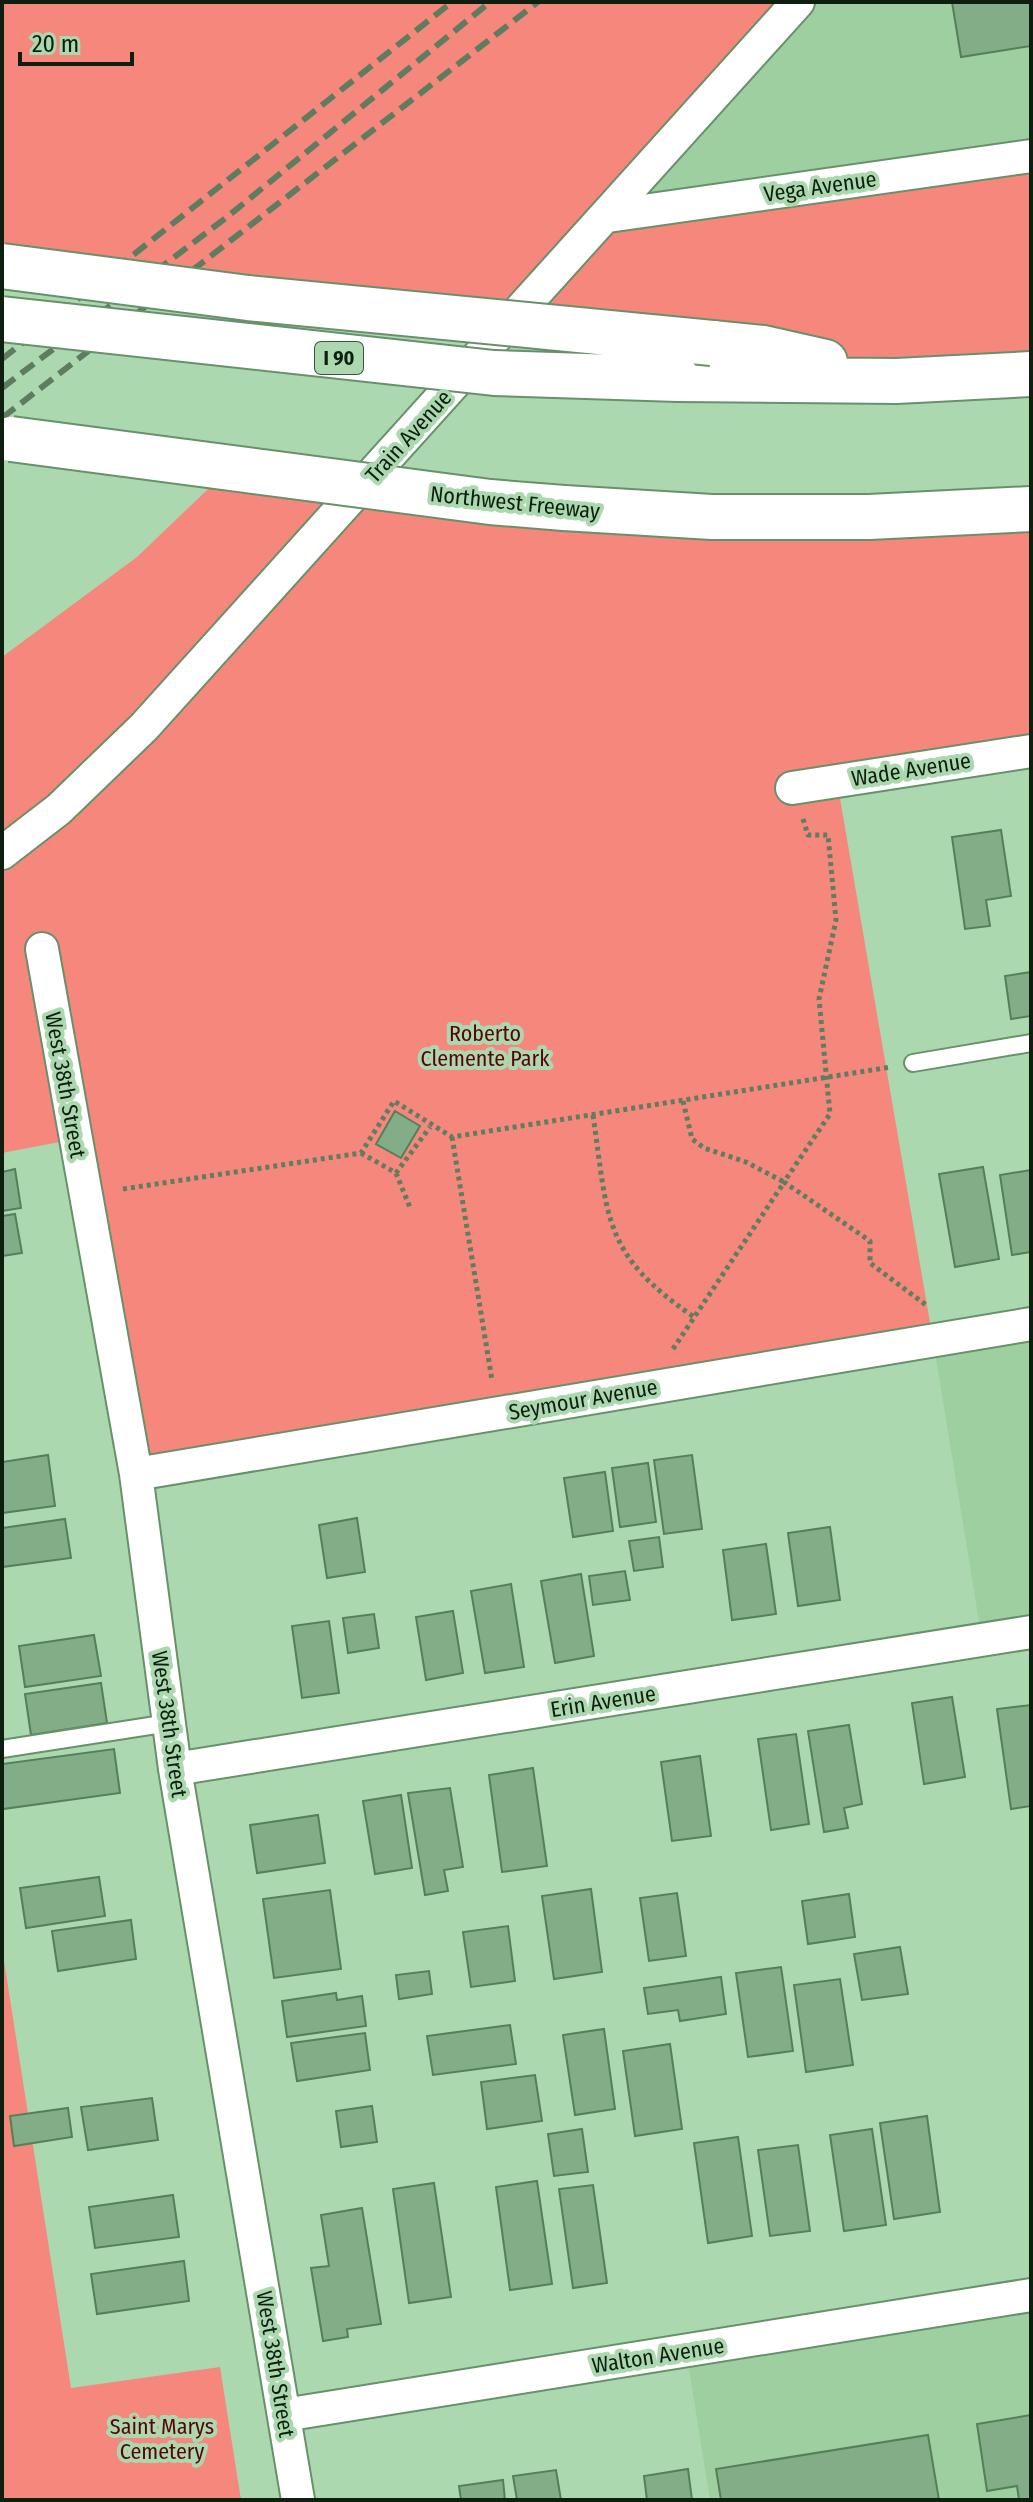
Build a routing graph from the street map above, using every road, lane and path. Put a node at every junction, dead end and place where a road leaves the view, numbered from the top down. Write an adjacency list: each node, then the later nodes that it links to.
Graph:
1 (798, 2): 3 (street, Train Avenue)
2 (1031, 156): 3 (street, Vega Avenue)
3 (608, 216): 12 (street, Train Avenue)
4 (2, 266): 7 (highway, bridge)
5 (2, 319): 7 (highway, I 90, bridge)
6 (1031, 374): 7 (highway, I 90)
7 (910, 381)
8 (5, 439): 9 (highway, Northwest Freeway, bridge)
9 (1031, 509)
10 (1031, 751): 11 (street, Wade Avenue)
11 (792, 788): 16 (path)
12 (2, 853)
13 (42, 949): 31 (street, West 38th Street)
14 (1031, 1043): 15 (lane)
15 (913, 1063): 16 (path)
16 (825, 1079): 17 (path); 23 (path)
17 (683, 1101): 18 (path); 23 (path)
18 (593, 1115): 20 (path); 27 (path)
19 (430, 1127): 20 (path); 21 (path); 22 (path)
20 (452, 1137): 30 (path)
21 (361, 1153): 22 (path); 24 (path)
22 (396, 1173): 25 (path)
23 (784, 1182): 26 (path); 27 (path)
24 (123, 1189)
25 (411, 1210)
26 (926, 1305)
27 (694, 1317): 29 (path)
28 (1031, 1324): 31 (street, Seymour Avenue)
29 (671, 1352)
30 (492, 1380)
31 (136, 1474): 33 (street, West 38th Street)
32 (1031, 1632): 35 (street, Erin Avenue)
33 (169, 1723): 34 (lane); 35 (street, West 38th Street)
34 (2, 1749)
35 (175, 1769): 37 (street, West 38th Street)
36 (1031, 2295): 37 (street, Walton Avenue)
37 (284, 2415): 38 (street, West 38th Street)
38 (298, 2500)

